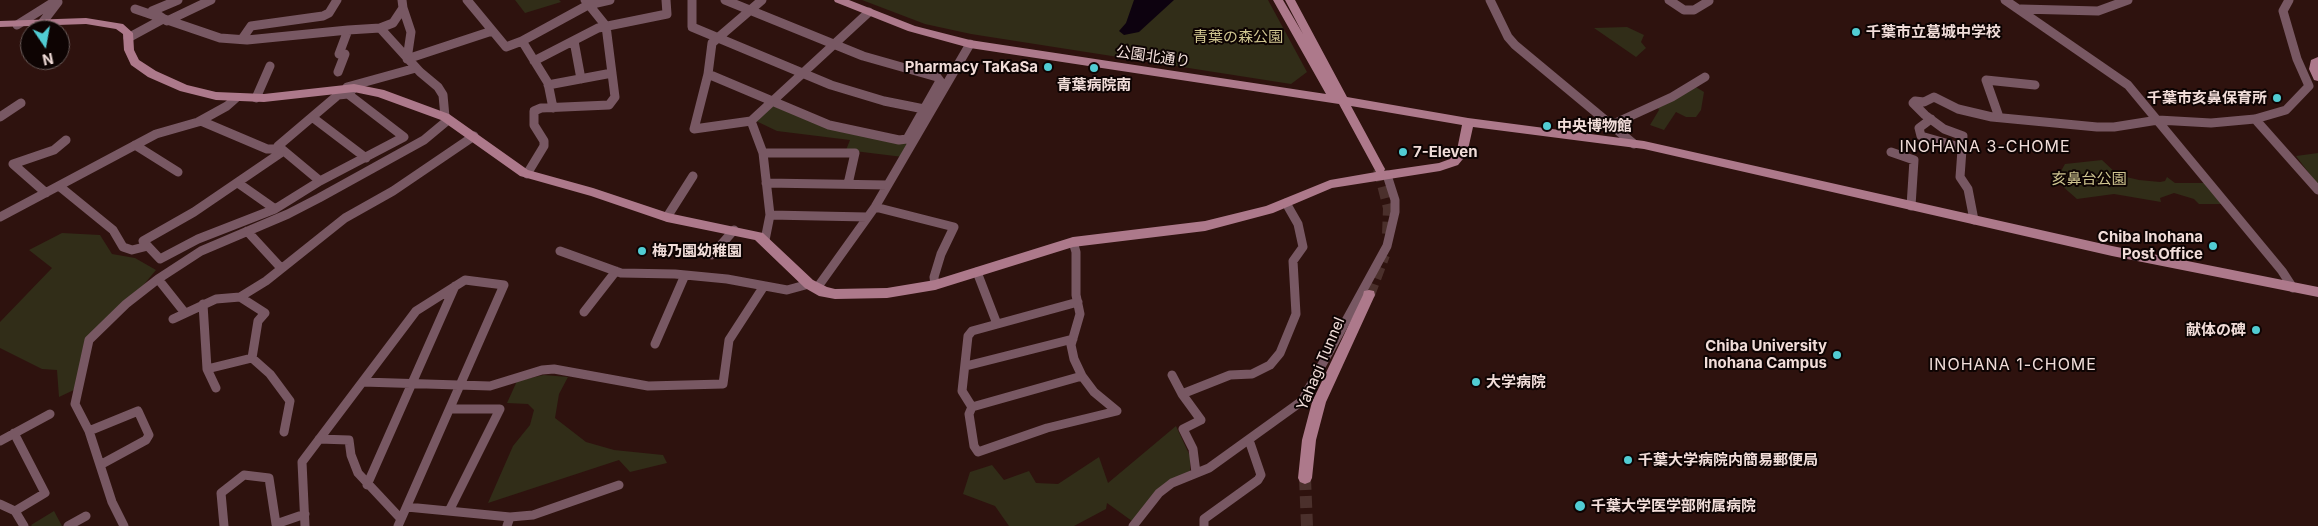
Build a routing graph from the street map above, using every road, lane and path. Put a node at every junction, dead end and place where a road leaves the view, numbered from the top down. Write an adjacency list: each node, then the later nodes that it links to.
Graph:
1 (58, 0): 26 (street); 30 (street)
2 (178, 0): 27 (street)
3 (211, 0): 27 (street)
4 (337, 0): 38 (street)
5 (467, 0): 35 (street)
6 (610, 0): 20 (street)
7 (666, 0): 32 (street)
8 (692, 0): 37 (street)
9 (725, 0): 24 (street)
10 (762, 0): 24 (street)
11 (839, 0): 25 (street, 公園北通り)
12 (1278, 0): 60 (street)
13 (1290, 0): 60 (street)
14 (1490, 0): 75 (street)
15 (1669, 0): 19 (street)
16 (2005, 0): 23 (street)
17 (2128, 0): 23 (street)
18 (2289, 0): 70 (street)
19 (1709, 1)
20 (586, 3): 32 (street); 39 (street)
21 (402, 4): 33 (street); 43 (street)
22 (135, 9): 27 (street)
23 (2019, 9): 71 (street)
24 (750, 10): 37 (street); 41 (street)
25 (869, 12): 41 (street); 42 (street, 公園北通り)
26 (43, 20)
27 (165, 20): 36 (street); 38 (street)
28 (70, 22): 36 (street)
29 (0, 24): 30 (street)
30 (17, 25): 31 (street)
31 (20, 25)
32 (606, 26): 40 (street); 49 (street)
33 (380, 28): 34 (street); 43 (street)
34 (348, 30): 38 (street); 48 (street)
35 (492, 31): 39 (street); 43 (street)
36 (128, 38): 58 (street)
37 (718, 38): 50 (street); 51 (street)
38 (242, 39)
39 (522, 41): 45 (street)
40 (574, 41): 45 (street); 54 (street)
41 (834, 44): 51 (street); 64 (street)
42 (970, 44): 60 (street, 公園北通り); 93 (street)
43 (407, 59): 47 (street)
44 (2318, 61): 53 (street)
45 (534, 62): 55 (street)
46 (270, 66): 59 (street)
47 (416, 68): 57 (street); 68 (street)
48 (338, 72)
49 (612, 73): 54 (street); 63 (street)
50 (708, 74): 61 (street); 73 (street)
51 (802, 74): 61 (street); 64 (street)
52 (1704, 77): 75 (street)
53 (2318, 77)
54 (581, 79): 55 (street)
55 (548, 85): 63 (street)
56 (2035, 85): 67 (street)
57 (349, 90): 59 (street); 66 (street); 68 (street); 84 (street)
58 (236, 98): 59 (street); 72 (street)
59 (256, 98)
60 (1340, 100): 74 (street, 公園北通り); 86 (street)
61 (772, 102): 64 (street); 73 (street)
62 (21, 103): 65 (street)
63 (553, 108): 87 (street)
64 (924, 109)
65 (0, 117)
66 (312, 117): 81 (street); 84 (street)
67 (1998, 117): 69 (street); 71 (street)
68 (446, 118): 76 (street); 107 (street)
69 (1931, 119): 80 (street); 80 (street)
70 (2255, 119): 71 (street); 95 (street)
71 (2158, 120): 122 (street)
72 (201, 121): 79 (street); 81 (street)
73 (751, 121): 83 (street)
74 (1468, 122): 78 (street, 公園北通り); 86 (street)
75 (1611, 125): 78 (street)
76 (474, 136): 87 (street); 113 (street)
77 (66, 140): 96 (street)
78 (1634, 144): 98 (street, 公園北通り)
79 (135, 145): 85 (street); 94 (street)
80 (1962, 148): 105 (street)
81 (280, 151): 89 (street); 90 (street)
82 (1891, 152): 98 (street)
83 (763, 153): 91 (street); 92 (street)
84 (366, 158): 89 (street)
85 (178, 172)
86 (1383, 172): 97 (street); 151 (street)
87 (528, 174): 103 (street)
88 (693, 176): 103 (street)
89 (320, 181): 100 (street)
90 (238, 183): 100 (street); 110 (street)
91 (766, 183): 92 (street); 101 (street)
92 (848, 184): 93 (street)
93 (887, 185): 99 (street)
94 (59, 186): 96 (street); 110 (street)
95 (2318, 190)
96 (46, 193): 102 (street)
97 (1286, 203): 109 (street); 143 (street)
98 (1911, 206): 105 (street, 公園北通り)
99 (875, 207): 104 (street); 118 (street)
100 (275, 209): 110 (street)
101 (770, 215): 104 (street); 108 (street)
102 (0, 217)
103 (667, 217): 106 (street)
104 (867, 217): 121 (street)
105 (1974, 220): 122 (street, 公園北通り)
106 (734, 230): 108 (street); 112 (street)
107 (247, 231): 113 (street); 117 (street)
108 (765, 240): 121 (street)
109 (1073, 242): 115 (street); 126 (street)
110 (148, 246)
111 (560, 251): 114 (street)
112 (712, 255)
113 (281, 268): 125 (street)
114 (616, 271): 116 (street); 128 (street)
115 (977, 272): 118 (street); 131 (street)
116 (685, 275): 120 (street); 133 (street)
117 (158, 279): 129 (street); 147 (street)
118 (935, 285): 121 (street)
119 (456, 286): 139 (street); 140 (street); 141 (street)
120 (764, 286): 121 (street); 141 (street)
121 (813, 286)
122 (2293, 288): 123 (street, 公園北通り)
123 (2318, 292)
124 (1369, 295): 155 (street, Yahagi Tunnel)
125 (240, 297): 127 (street); 134 (street)
126 (1078, 302): 131 (street); 132 (street)
127 (202, 304): 129 (street); 136 (street)
128 (584, 312)
129 (185, 314): 130 (street)
130 (173, 319)
131 (997, 324): 135 (street)
132 (1073, 339): 135 (street); 138 (street)
133 (655, 344)
134 (252, 358): 136 (street); 148 (street)
135 (966, 366): 144 (street)
136 (207, 369): 142 (street)
137 (1172, 375): 143 (street)
138 (1082, 376): 144 (street); 144 (street)
139 (363, 382): 140 (street); 150 (street)
140 (411, 384): 141 (street); 156 (street)
141 (461, 384): 145 (street)
142 (216, 388)
143 (1182, 394): 154 (street)
144 (972, 407)
145 (450, 409): 159 (street); 161 (street)
146 (50, 414): 149 (street)
147 (89, 431): 153 (street); 153 (street)
148 (284, 432)
149 (14, 433): 152 (street); 160 (street)
150 (319, 439): 156 (street); 162 (street)
151 (1249, 440): 154 (street); 172 (street)
152 (0, 441)
153 (100, 464): 168 (street)
154 (1196, 474): 171 (street)
155 (1305, 478)
156 (367, 485): 164 (street)
157 (619, 486): 165 (street)
158 (0, 504): 160 (street)
159 (407, 507): 161 (street); 164 (street)
160 (15, 511): 166 (street)
161 (449, 511): 165 (street)
162 (305, 514): 169 (street); 170 (street)
163 (86, 516): 167 (street)
164 (399, 522)
165 (508, 522)
166 (24, 526)
167 (68, 526)
168 (124, 526)
169 (224, 526)
170 (306, 526)
171 (1134, 526)
172 (1204, 526)

